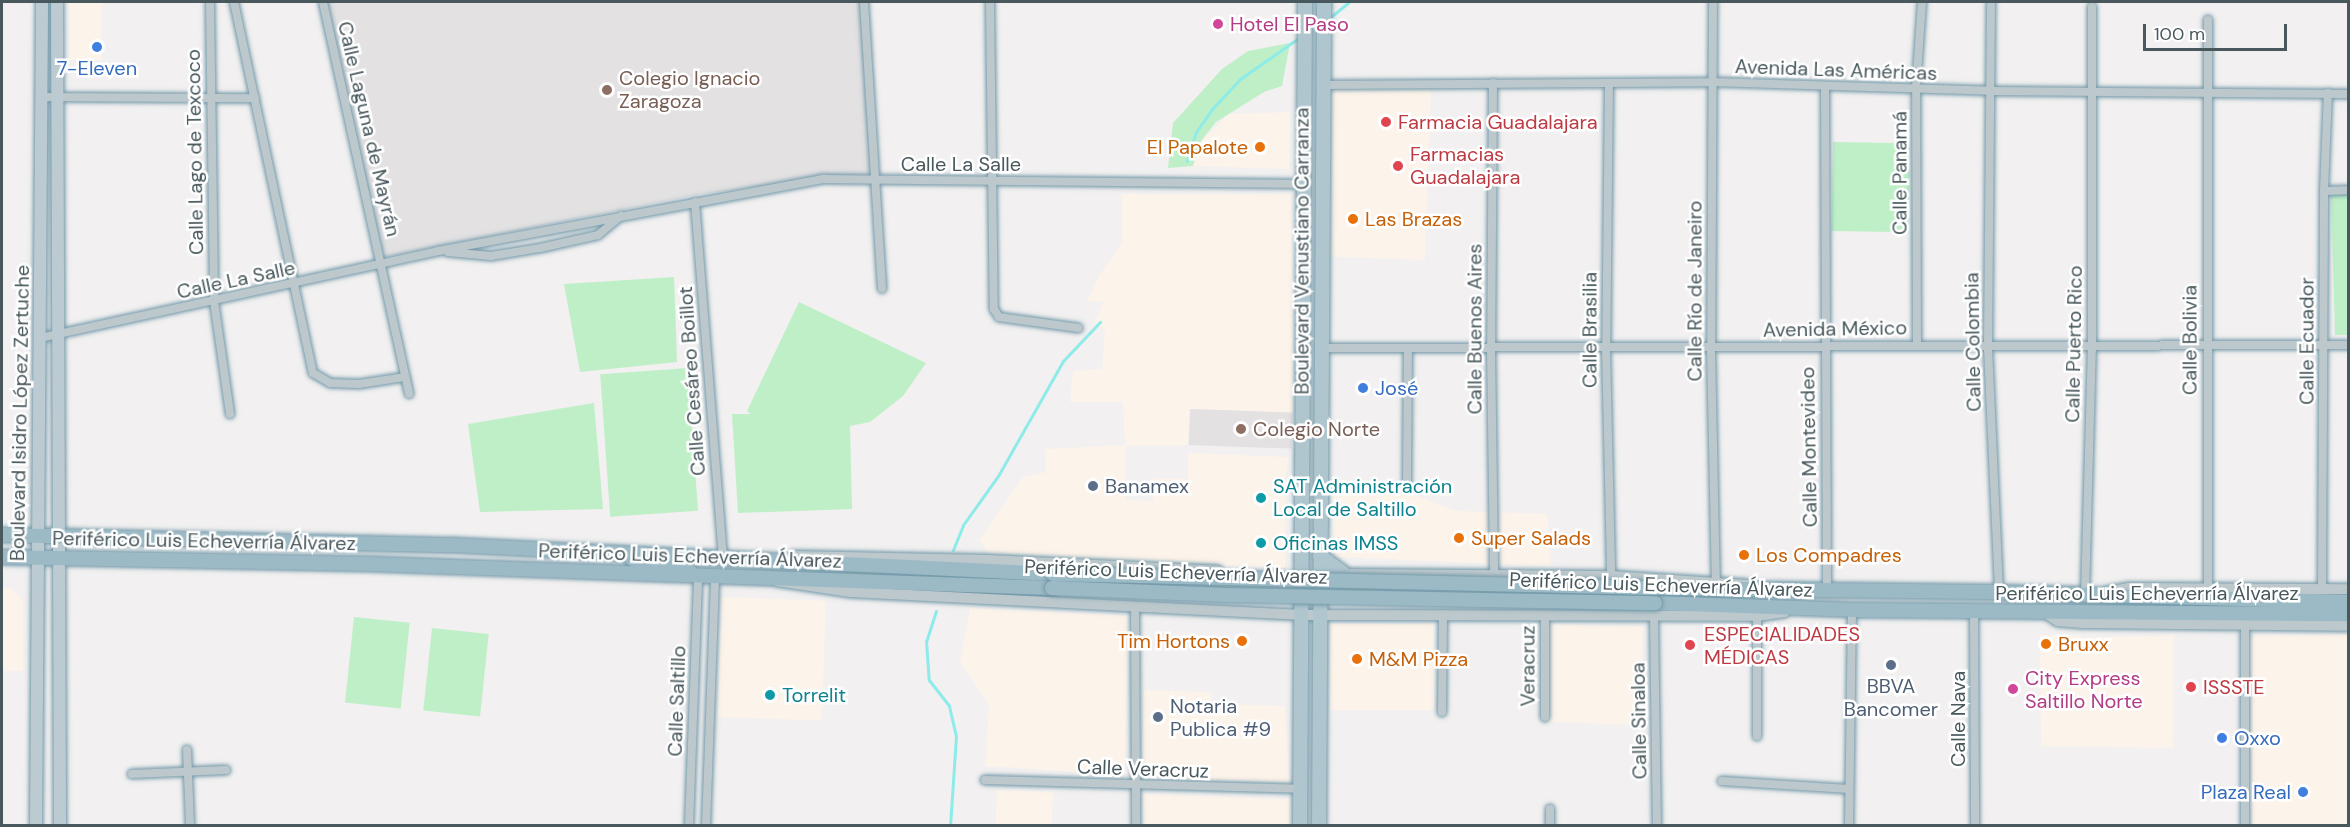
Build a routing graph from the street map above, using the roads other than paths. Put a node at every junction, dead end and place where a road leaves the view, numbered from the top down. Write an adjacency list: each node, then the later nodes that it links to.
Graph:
1 (42, 2): 26 (main road, Boulevard Isidro López Zertuche)
2 (57, 2): 27 (main road, Boulevard Isidro López Zertuche)
3 (210, 2): 28 (street, Calle Lago de Texcoco)
4 (234, 2): 29 (street)
5 (323, 2): 38 (street, Calle Laguna de Mayrán)
6 (864, 2): 30 (street)
7 (990, 2): 31 (street)
8 (1305, 2): 32 (main road, Boulevard Venustiano Carranza)
9 (1713, 2): 15 (street, Calle Río de Janeiro)
10 (1922, 2): 20 (street, Calle Panamá)
11 (1991, 2): 21 (street, Calle Colombia)
12 (1324, 4): 18 (main road, Boulevard Venustiano Carranza)
13 (2092, 7): 23 (street, Calle Puerto Rico)
14 (2208, 20): 22 (street, Calle Bolivia)
15 (1712, 82): 17 (street, Avenida Las Américas); 19 (street, Avenida Las Américas); 56 (street, Calle Río de Janeiro)
16 (1493, 83): 17 (street, Avenida Las Américas); 18 (street, Avenida Las Américas); 52 (street, Calle Buenos Aires)
17 (1609, 83): 53 (street, Calle Brasilia)
18 (1323, 85): 50 (main road, Boulevard Venustiano Carranza)
19 (1825, 87): 20 (street, Avenida Las Américas); 48 (street, Calle Montevideo)
20 (1916, 88): 21 (street, Avenida Las Américas); 45 (street, Calle Panamá)
21 (1991, 91): 23 (street, Avenida Las Américas); 54 (street, Calle Colombia)
22 (2208, 92): 23 (street, Avenida Las Américas); 24 (street, Avenida Las Américas); 49 (street, Calle Bolivia)
23 (2092, 93): 55 (street, Calle Puerto Rico)
24 (2328, 93): 25 (street, Avenida Las Américas); 34 (street, Calle Ecuador)
25 (2349, 94)
26 (42, 98): 27 (street); 44 (main road, Boulevard Isidro López Zertuche)
27 (57, 98): 28 (street); 43 (main road, Boulevard Isidro López Zertuche)
28 (210, 98): 29 (street); 41 (street, Calle Lago de Texcoco)
29 (255, 98): 39 (street)
30 (876, 180): 31 (street, Calle La Salle); 35 (street, Calle La Salle); 40 (street)
31 (990, 180): 32 (street, Calle La Salle); 42 (street)
32 (1304, 184): 75 (main road, Boulevard Venustiano Carranza)
33 (2349, 190): 34 (street)
34 (2324, 191): 46 (street, Calle Ecuador)
35 (695, 202): 36 (street, Calle La Salle); 70 (street, Calle Cesáreo Boillot)
36 (621, 216): 37 (street, Calle La Salle); 37 (street, Calle La Salle)
37 (438, 251): 38 (street, Calle La Salle)
38 (382, 264): 39 (street, Calle La Salle); 57 (street, Calle Laguna de Mayrán)
39 (295, 284): 41 (street, Calle La Salle); 57 (street)
40 (882, 288)
41 (214, 301): 43 (street, Calle La Salle); 59 (street, Calle Lago de Texcoco)
42 (1078, 328)
43 (59, 335): 44 (street, Calle La Salle); 63 (main road, Boulevard Isidro López Zertuche)
44 (40, 338): 62 (main road, Boulevard Isidro López Zertuche)
45 (1917, 344): 48 (street, Avenida México); 54 (street, Avenida México)
46 (2324, 345): 47 (street, Avenida México); 49 (street, Avenida México); 87 (street, Calle Ecuador)
47 (2349, 345)
48 (1824, 346): 56 (street, Avenida México); 89 (street, Calle Montevideo)
49 (2206, 346): 55 (street, Avenida México); 85 (street, Calle Bolivia)
50 (1322, 348): 51 (street, Avenida México); 66 (main road, Boulevard Venustiano Carranza)
51 (1408, 348): 52 (street, Avenida México); 60 (street)
52 (1491, 348): 53 (street, Avenida México); 77 (street, Calle Buenos Aires)
53 (1606, 348): 56 (street, Avenida México); 79 (street, Calle Brasilia)
54 (1988, 348): 55 (street, Avenida México); 90 (street, Calle Colombia)
55 (2092, 348): 91 (street, Calle Puerto Rico)
56 (1711, 349): 84 (street, Calle Río de Janeiro)
57 (405, 376): 58 (street, Calle Laguna de Mayrán)
58 (409, 394)
59 (230, 414)
60 (1407, 483)
61 (2, 535): 62 (highway, Periférico Luis Echeverría Álvarez)
62 (38, 535): 63 (highway, Periférico Luis Echeverría Álvarez); 68 (main road, Boulevard Isidro López Zertuche)
63 (60, 535): 64 (highway, Periférico Luis Echeverría Álvarez); 69 (main road, Boulevard Isidro López Zertuche)
64 (451, 545): 65 (highway, Periférico Luis Echeverría Álvarez); 72 (highway)
65 (614, 552): 70 (highway, Periférico Luis Echeverría Álvarez); 81 (highway)
66 (1320, 556): 74 (main road); 76 (main road, Boulevard Venustiano Carranza)
67 (2, 557): 68 (highway, Periférico Luis Echeverría Álvarez)
68 (38, 557): 69 (highway, Periférico Luis Echeverría Álvarez); 122 (main road, Boulevard Isidro López Zertuche)
69 (61, 557): 72 (highway, Periférico Luis Echeverría Álvarez); 123 (main road, Boulevard Isidro López Zertuche)
70 (723, 558): 71 (highway, Periférico Luis Echeverría Álvarez)
71 (759, 561): 78 (street, Periférico Luis Echeverría Álvarez); 83 (highway, Periférico Luis Echeverría Álvarez)
72 (371, 564): 80 (highway, Periférico Luis Echeverría Álvarez)
73 (1367, 572): 74 (street, Periférico Luis Echeverría Álvarez); 77 (street, Periférico Luis Echeverría Álvarez); 100 (street)
74 (1343, 573): 76 (street, Periférico Luis Echeverría Álvarez)
75 (1302, 574): 76 (street, Periférico Luis Echeverría Álvarez); 78 (street, Periférico Luis Echeverría Álvarez); 103 (main road, Boulevard Venustiano Carranza)
76 (1320, 574): 104 (main road, Boulevard Venustiano Carranza)
77 (1494, 574): 79 (street, Periférico Luis Echeverría Álvarez)
78 (1275, 575): 99 (street)
79 (1611, 576): 84 (street, Periférico Luis Echeverría Álvarez)
80 (698, 578): 81 (highway, Periférico Luis Echeverría Álvarez); 125 (street, Calle Saltillo)
81 (715, 579): 82 (highway, Periférico Luis Echeverría Álvarez); 126 (street, Calle Saltillo)
82 (774, 580): 83 (highway, Periférico Luis Echeverría Álvarez); 93 (street)
83 (1053, 581): 86 (highway, Periférico Luis Echeverría Álvarez, bridge); 94 (highway, Periférico Luis Echeverría Álvarez, bridge)
84 (1716, 581): 86 (street, Periférico Luis Echeverría Álvarez)
85 (2208, 587): 87 (street); 91 (street)
86 (1757, 589): 89 (highway, Periférico Luis Echeverría Álvarez)
87 (2322, 589): 88 (street)
88 (2349, 589)
89 (1827, 590): 90 (highway, Periférico Luis Echeverría Álvarez)
90 (1999, 592): 91 (highway, Periférico Luis Echeverría Álvarez)
91 (2090, 595): 92 (highway, Periférico Luis Echeverría Álvarez)
92 (2349, 602)
93 (1135, 606): 99 (street); 118 (street)
94 (1654, 609): 95 (highway, Periférico Luis Echeverría Álvarez); 105 (street); 106 (street); 131 (street, Calle Sinaloa)
95 (1807, 609): 96 (highway, Periférico Luis Echeverría Álvarez); 106 (street)
96 (1852, 610): 98 (highway, Periférico Luis Echeverría Álvarez); 120 (street)
97 (2041, 610): 98 (highway, Periférico Luis Echeverría Álvarez); 102 (highway, Periférico Luis Echeverría Álvarez); 107 (street)
98 (1974, 612): 133 (street, Calle Nava)
99 (1273, 614): 103 (street)
100 (1346, 614): 101 (street); 104 (street)
101 (1443, 614): 105 (street); 109 (street)
102 (2349, 614)
103 (1302, 615): 104 (street); 119 (main road, Boulevard Venustiano Carranza)
104 (1320, 615): 129 (main road, Boulevard Venustiano Carranza)
105 (1545, 615): 110 (street, Veracruz)
106 (1757, 616): 111 (street)
107 (2245, 625): 108 (street); 134 (street)
108 (2349, 626)
109 (1442, 712)
110 (1545, 717)
111 (1756, 736)
112 (187, 750): 115 (street)
113 (226, 770): 115 (street)
114 (132, 774): 115 (street)
115 (187, 774): 124 (street)
116 (985, 780): 118 (street, Calle Veracruz)
117 (1722, 781): 120 (street)
118 (1136, 784): 119 (street, Calle Veracruz); 127 (street)
119 (1299, 789): 128 (main road, Boulevard Venustiano Carranza)
120 (1849, 789): 132 (street)
121 (1550, 809): 130 (street)
122 (36, 825)
123 (60, 825)
124 (190, 825)
125 (689, 825)
126 (706, 825)
127 (1136, 825)
128 (1300, 825)
129 (1319, 825)
130 (1550, 825)
131 (1657, 825)
132 (1849, 825)
133 (1975, 825)
134 (2245, 825)

